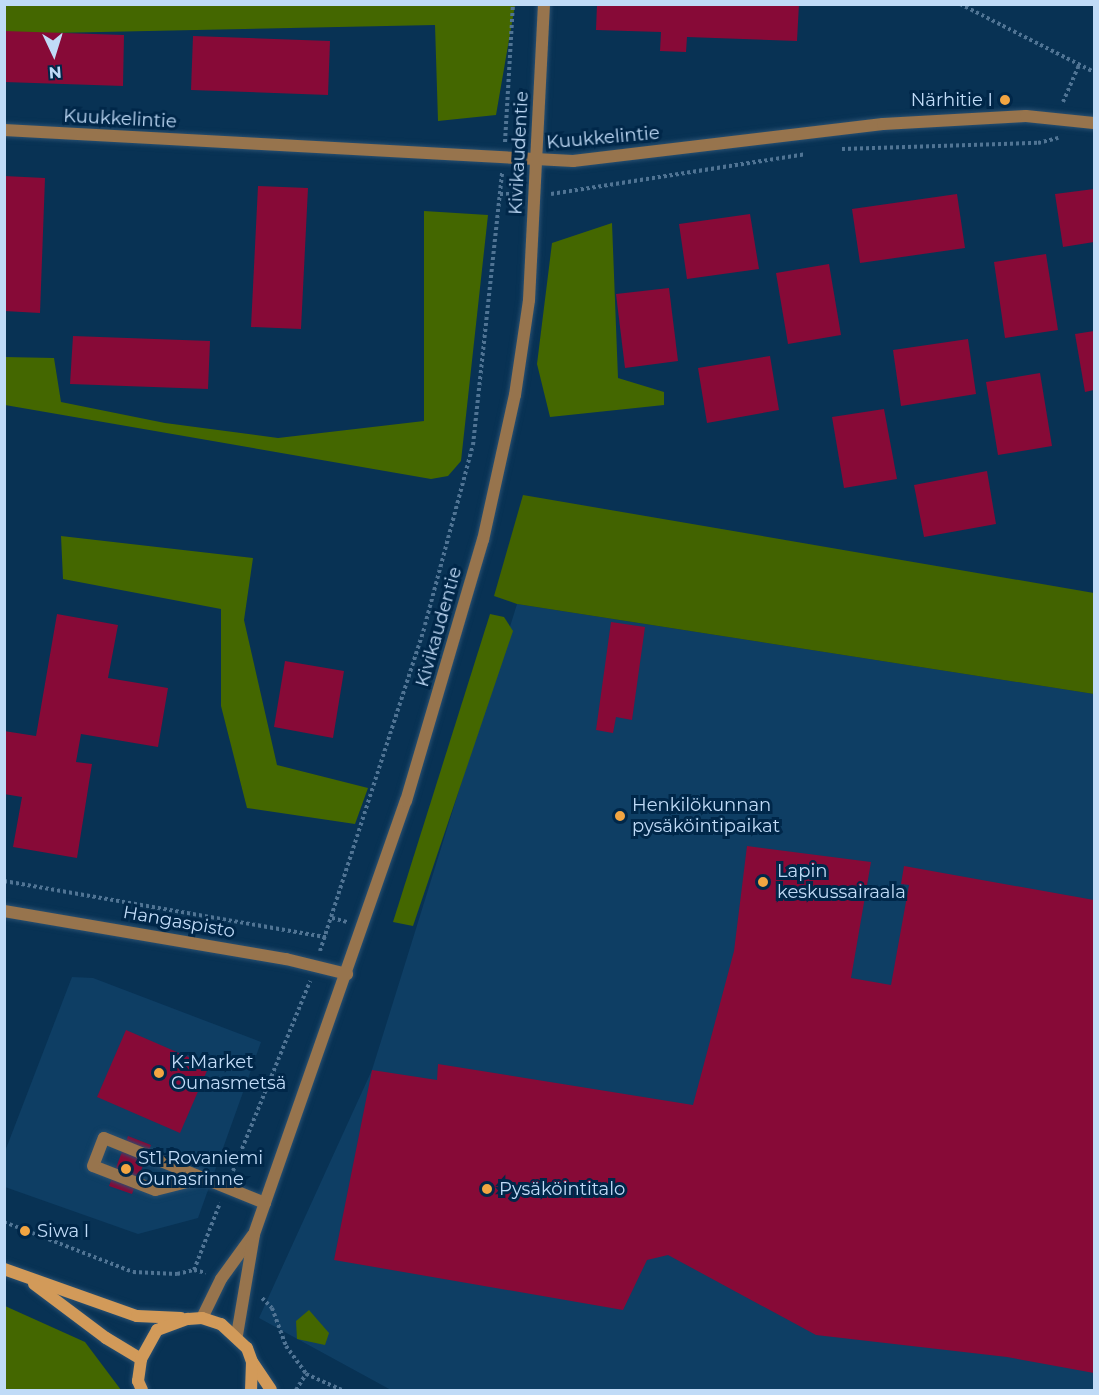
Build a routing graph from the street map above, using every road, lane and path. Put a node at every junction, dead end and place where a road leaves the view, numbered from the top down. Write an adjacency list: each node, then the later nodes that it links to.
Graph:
1 (513, 4): 12 (path)
2 (544, 4): 13 (street, Kivikaudentie)
3 (960, 4): 4 (path)
4 (1079, 65): 5 (path); 6 (path)
5 (1095, 72)
6 (1063, 102)
7 (1095, 123): 13 (street, Kuukkelintie)
8 (4, 130): 12 (street, Kuukkelintie)
9 (1060, 133): 10 (path)
10 (831, 150)
11 (807, 153): 16 (path)
12 (504, 160): 13 (street, Kuukkelintie); 14 (path)
13 (538, 161): 23 (street, Kivikaudentie)
14 (500, 194): 15 (path); 19 (path)
15 (518, 194)
16 (554, 194)
17 (4, 881): 21 (path)
18 (4, 911): 23 (street, Hangaspisto)
19 (332, 918): 20 (path); 21 (path)
20 (348, 922)
21 (326, 937): 22 (path)
22 (320, 952)
23 (347, 974): 27 (street, Kivikaudentie)
24 (308, 986): 26 (path)
25 (203, 1178): 25 (street); 26 (street)
26 (227, 1187): 27 (street); 31 (path)
27 (265, 1203): 29 (street, Kivikaudentie)
28 (4, 1222): 31 (path)
29 (254, 1234): 35 (street, Kivikaudentie); 37 (street, Kivikaudentie)
30 (4, 1269): 33 (street)
31 (194, 1270): 32 (path)
32 (211, 1275)
33 (28, 1280): 36 (street); 38 (street)
34 (259, 1294): 40 (path)
35 (202, 1318): 36 (street); 37 (street)
36 (188, 1319): 38 (street)
37 (237, 1335): 39 (street)
38 (141, 1359): 41 (street)
39 (252, 1362): 42 (street); 43 (street)
40 (306, 1374): 44 (path); 45 (path)
41 (142, 1390)
42 (250, 1390)
43 (271, 1390)
44 (296, 1390)
45 (342, 1390)

